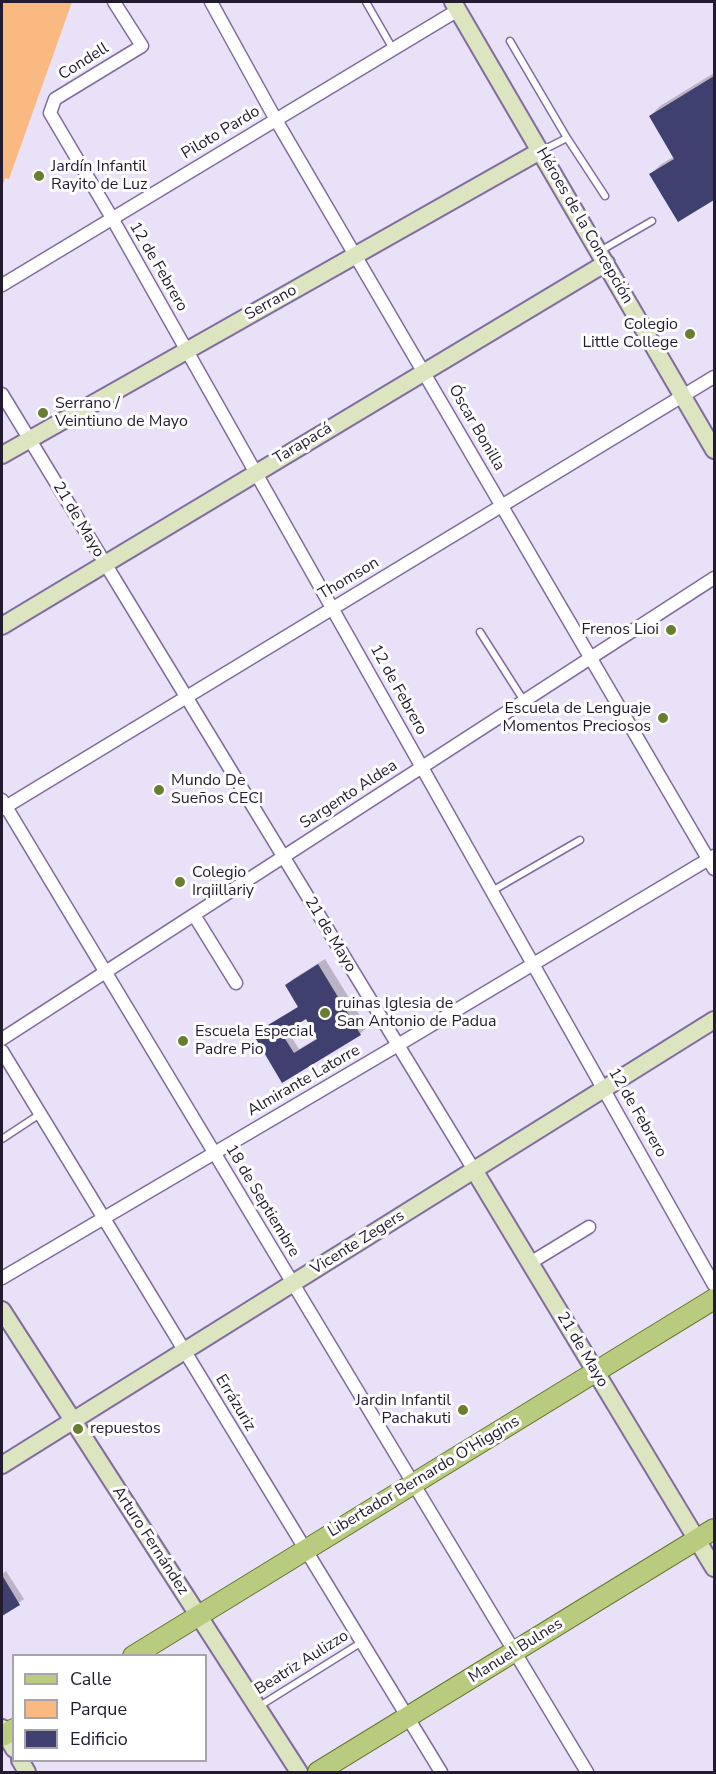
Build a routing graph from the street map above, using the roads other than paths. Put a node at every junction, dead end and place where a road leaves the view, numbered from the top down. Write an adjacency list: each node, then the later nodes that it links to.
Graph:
1 (114, 2): 7 (street, Condell)
2 (211, 2): 8 (street, Óscar Bonilla)
3 (366, 2): 6 (lane)
4 (455, 6): 6 (street, Piloto Pardo); 10 (street, Héroes de la Concepción)
5 (510, 41): 9 (lane)
6 (393, 50): 8 (street, Piloto Pardo)
7 (50, 113): 12 (street, 12 de Febrero)
8 (276, 120): 12 (street, Piloto Pardo); 14 (street, Óscar Bonilla)
9 (567, 138): 10 (lane); 11 (lane)
10 (540, 151): 14 (street, Serrano); 15 (street, Héroes de la Concepción)
11 (605, 196)
12 (112, 218): 16 (street, Piloto Pardo); 17 (street, 12 de Febrero)
13 (652, 221): 15 (lane)
14 (355, 255): 17 (street, Serrano); 18 (street, Óscar Bonilla)
15 (603, 257): 18 (street, Tarapacá); 21 (street, Héroes de la Concepción)
16 (2, 285)
17 (186, 350): 22 (street, Serrano); 25 (street, 12 de Febrero)
18 (424, 372): 25 (street, Tarapacá); 26 (street, Óscar Bonilla)
19 (714, 377): 21 (street, Thomson)
20 (2, 394): 22 (street, 21 de Mayo)
21 (684, 396): 23 (street, Héroes de la Concepción); 26 (street, Thomson)
22 (28, 439): 24 (street, Serrano); 27 (street, 21 de Mayo)
23 (714, 450)
24 (2, 455)
25 (256, 473): 27 (street, Tarapacá); 29 (street, 12 de Febrero)
26 (502, 506): 29 (street, Thomson); 32 (street, Óscar Bonilla)
27 (105, 564): 30 (street, Tarapacá); 33 (street, 21 de Mayo)
28 (714, 578): 32 (street, Sargento Aldea)
29 (332, 609): 33 (street, Thomson); 35 (street, 12 de Febrero)
30 (2, 626)
31 (480, 632): 34 (lane)
32 (591, 658): 34 (street, Sargento Aldea); 39 (street, Óscar Bonilla)
33 (186, 697): 36 (street, Thomson); 38 (street, 21 de Mayo)
34 (525, 701): 35 (street, Sargento Aldea)
35 (422, 768): 38 (street, Sargento Aldea); 40 (street, 12 de Febrero)
36 (3, 805): 43 (street, 18 de Septiembre)
37 (580, 840): 40 (lane)
38 (283, 858): 41 (street, Sargento Aldea); 47 (street, 21 de Mayo)
39 (713, 861): 42 (street, Almirante Latorre)
40 (492, 891): 42 (street, 12 de Febrero)
41 (194, 915): 43 (street, Sargento Aldea); 44 (street)
42 (533, 964): 47 (street, Almirante Latorre); 49 (street, 12 de Febrero)
43 (105, 972): 46 (street, Sargento Aldea); 52 (street, 18 de Septiembre)
44 (236, 983)
45 (714, 1020): 49 (street, Vicente Zegers)
46 (2, 1040)
47 (398, 1045): 52 (street, Almirante Latorre); 53 (street, 21 de Mayo)
48 (2, 1051): 50 (street, Errázuriz)
49 (604, 1089): 53 (street, Vicente Zegers); 59 (street, 12 de Febrero)
50 (40, 1114): 51 (lane); 54 (street, Errázuriz)
51 (2, 1139)
52 (214, 1153): 54 (street, Almirante Latorre); 58 (street, 18 de Septiembre)
53 (474, 1170): 56 (street, 21 de Mayo); 58 (street, Vicente Zegers)
54 (104, 1219): 57 (street, Almirante Latorre); 62 (street, Errázuriz)
55 (589, 1227): 56 (street)
56 (530, 1263): 63 (street, 21 de Mayo)
57 (2, 1278)
58 (292, 1284): 62 (street, Vicente Zegers); 66 (street, 18 de Septiembre)
59 (714, 1285)
60 (714, 1299): 63 (main road, Libertador Bernardo O'Higgins)
61 (2, 1310): 64 (street, Arturo Fernández)
62 (184, 1351): 64 (street, Vicente Zegers); 69 (street, Errázuriz)
63 (596, 1372): 66 (main road, Libertador Bernardo O'Higgins); 68 (street, 21 de Mayo)
64 (73, 1421): 65 (street, Vicente Zegers); 71 (street, Arturo Fernández)
65 (2, 1465)
66 (413, 1484): 69 (main road, Libertador Bernardo O'Higgins); 73 (street, 18 de Septiembre)
67 (714, 1529): 68 (main road, Manuel Bulnes)
68 (697, 1539): 70 (street, 21 de Mayo); 73 (main road, Manuel Bulnes)
69 (306, 1550): 71 (main road, Libertador Bernardo O'Higgins); 72 (street, Errázuriz)
70 (714, 1568)
71 (198, 1616): 74 (main road, Libertador Bernardo O'Higgins); 75 (street, Arturo Fernández)
72 (362, 1642): 75 (lane, Beatriz Aulizzo); 76 (street, Errázuriz)
73 (514, 1652): 76 (main road, Manuel Bulnes); 80 (street, 18 de Septiembre)
74 (136, 1654)
75 (257, 1707): 77 (street, Arturo Fernández)
76 (408, 1718): 78 (main road, Manuel Bulnes); 79 (street, Errázuriz)
77 (299, 1773)
78 (318, 1773)
79 (441, 1773)
80 (586, 1773)

